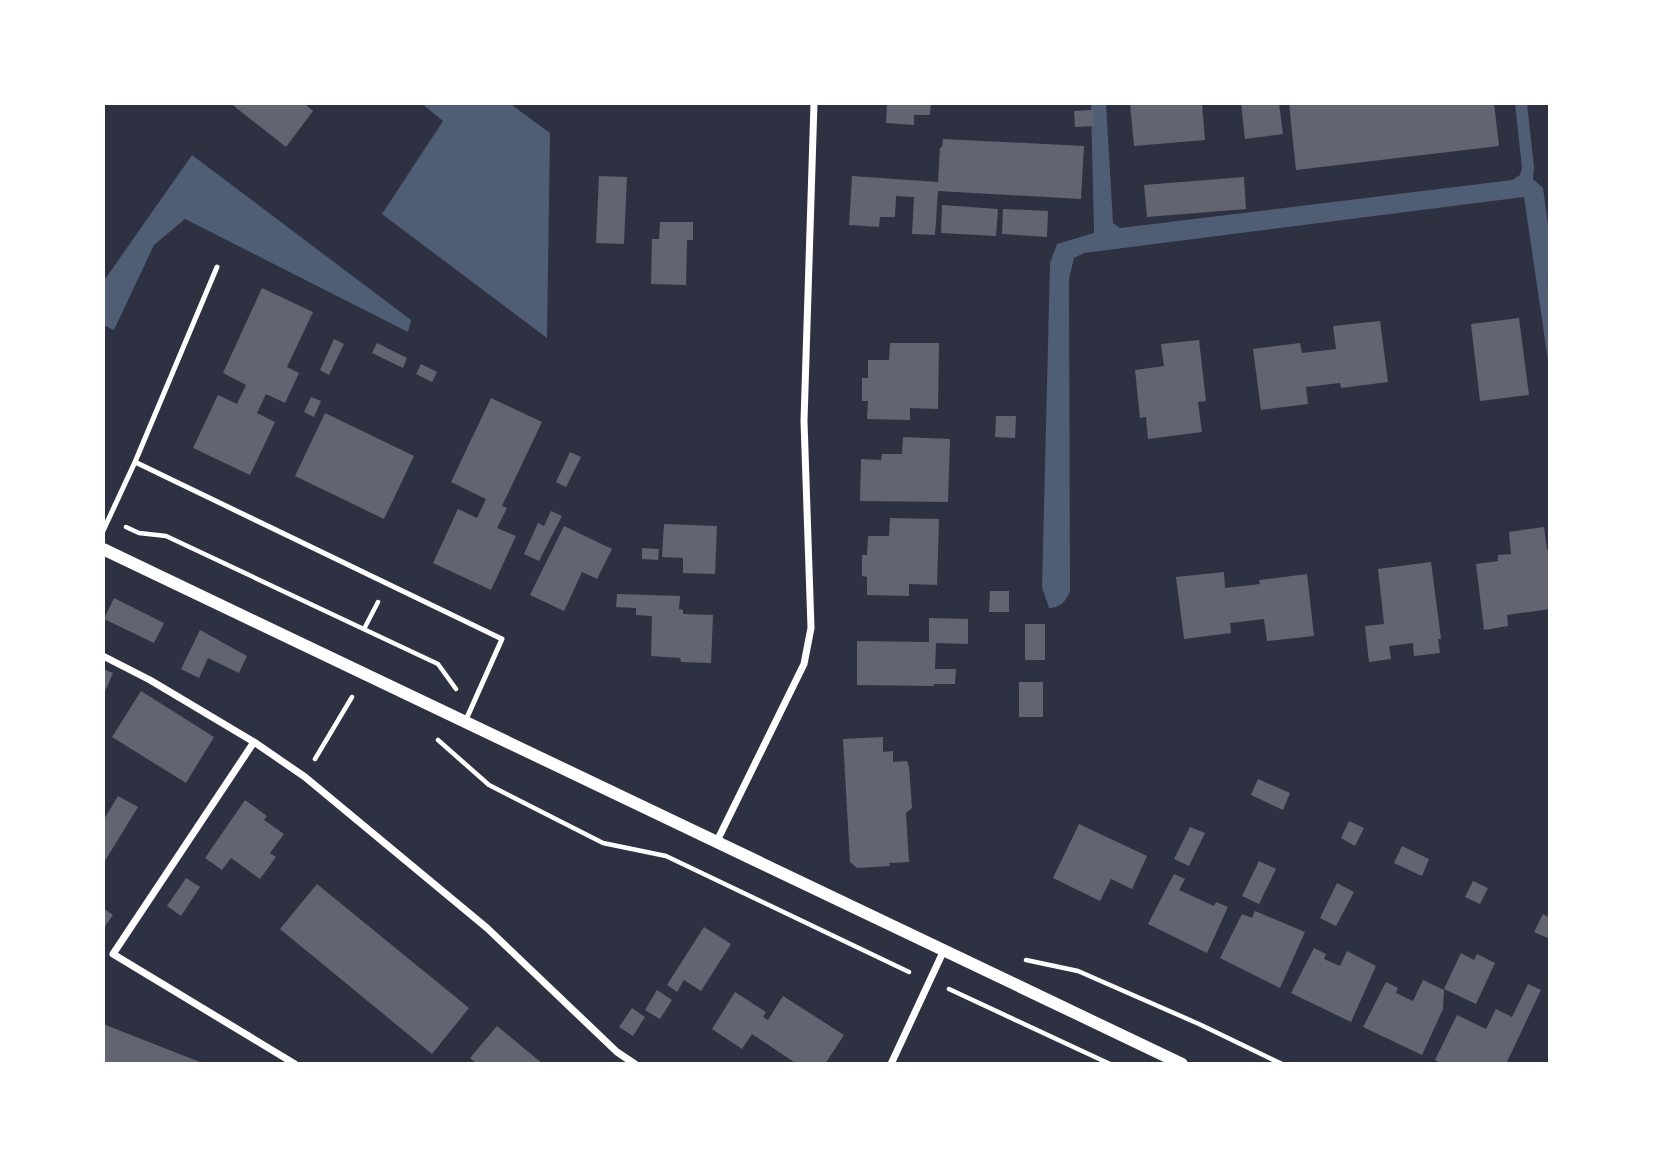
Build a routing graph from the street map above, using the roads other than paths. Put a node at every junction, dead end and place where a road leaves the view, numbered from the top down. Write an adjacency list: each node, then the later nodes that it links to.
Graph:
1 (814, 103): 9 (street)
2 (217, 267): 3 (lane)
3 (135, 462): 4 (lane); 7 (lane)
4 (103, 531)
5 (103, 549): 7 (street)
6 (103, 656): 8 (street)
7 (465, 722): 9 (street)
8 (254, 742): 11 (street); 12 (street)
9 (717, 841): 10 (street)
10 (944, 950): 13 (street); 14 (street)
11 (295, 1064)
12 (635, 1064)
13 (891, 1064)
14 (1182, 1064)

